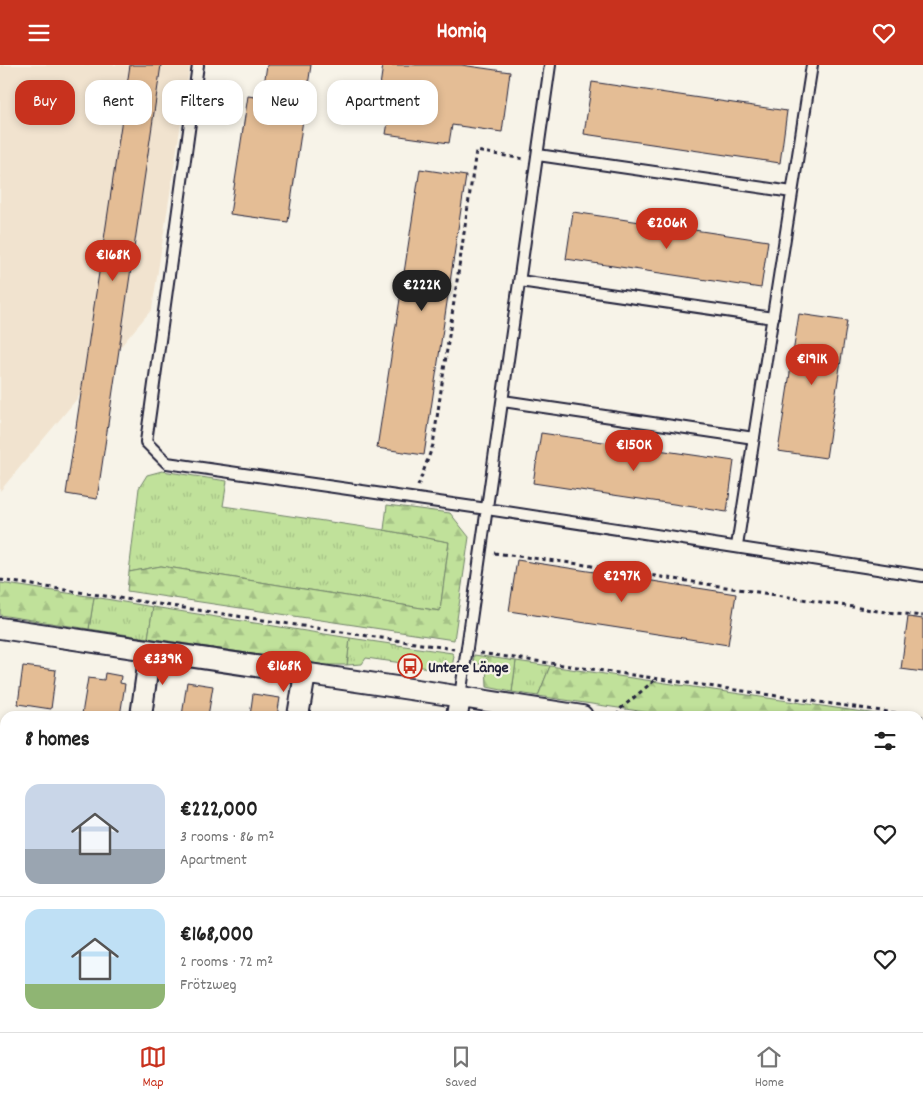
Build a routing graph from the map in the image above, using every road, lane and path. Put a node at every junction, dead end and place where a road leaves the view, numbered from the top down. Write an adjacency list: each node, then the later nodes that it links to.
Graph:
1 (198, 65): 10 (lane)
2 (550, 65): 4 (lane)
3 (812, 65): 5 (lane)
4 (538, 158): 5 (lane); 6 (lane); 10 (path)
5 (792, 192): 7 (lane)
6 (520, 281): 7 (lane); 8 (lane)
7 (773, 318): 9 (lane)
8 (502, 401): 9 (lane); 11 (lane)
9 (754, 438): 12 (lane)
10 (414, 499): 11 (lane)
11 (487, 509): 12 (lane); 13 (lane)
12 (737, 546): 14 (lane)
13 (481, 551): 15 (path); 20 (lane)
14 (923, 576)
15 (923, 616)
16 (0, 628): 17 (street)
17 (150, 651): 18 (street); 21 (street)
18 (305, 674): 20 (street); 22 (street)
19 (656, 679): 24 (path)
20 (458, 707): 23 (street)
21 (142, 711)
22 (299, 711)
23 (513, 711)
24 (619, 711)

